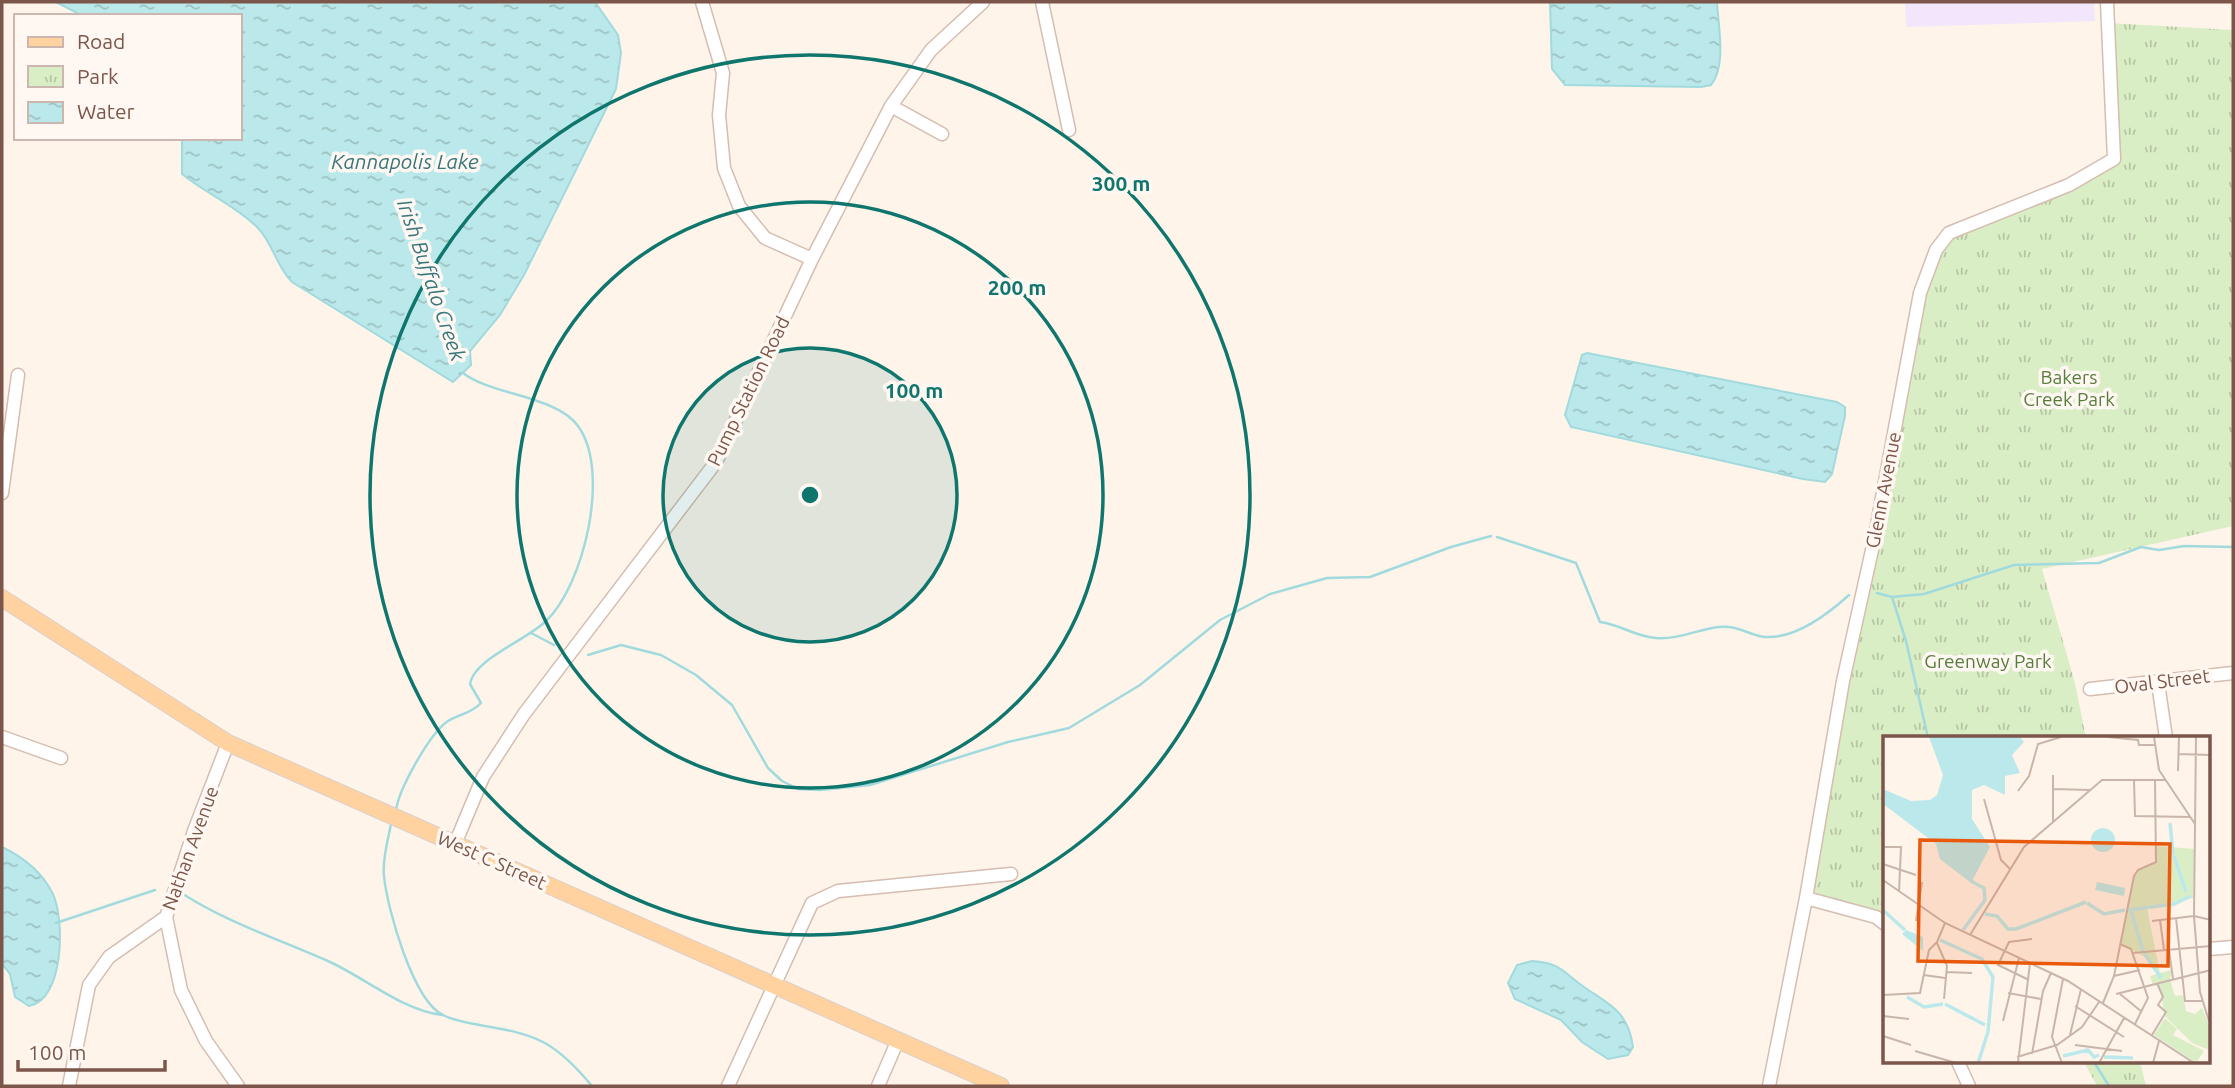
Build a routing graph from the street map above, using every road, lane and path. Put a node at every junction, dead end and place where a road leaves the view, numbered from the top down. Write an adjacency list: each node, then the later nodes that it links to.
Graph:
1 (702, 2): 8 (street)
2 (983, 2): 5 (street, Pump Station Road)
3 (1041, 2): 6 (street)
4 (2107, 2): 21 (street, Glenn Avenue)
5 (891, 106): 7 (street); 8 (street, Pump Station Road)
6 (1069, 130)
7 (942, 134)
8 (812, 259): 19 (street, Pump Station Road)
9 (18, 375): 10 (street)
10 (2, 493)
11 (2, 598): 17 (main road, West C Street)
12 (2233, 673): 13 (street, Oval Street)
13 (2158, 683): 14 (street, Oval Street); 15 (street)
14 (2090, 689)
15 (2166, 736)
16 (2, 737): 18 (street)
17 (228, 743): 19 (main road, West C Street); 22 (street, Nathan Avenue)
18 (61, 758)
19 (455, 844): 26 (main road, West C Street)
20 (1011, 874): 26 (street)
21 (1806, 898): 23 (street); 34 (street, Glenn Avenue)
22 (166, 918): 29 (street, Nathan Avenue); 30 (street)
23 (1883, 922)
24 (2233, 947): 25 (street)
25 (2210, 949)
26 (775, 987): 27 (main road, West C Street); 31 (street)
27 (898, 1040): 32 (street); 33 (main road, West C Street)
28 (1959, 1064): 35 (street)
29 (69, 1086)
30 (238, 1086)
31 (728, 1086)
32 (878, 1086)
33 (999, 1086)
34 (1769, 1086)
35 (1969, 1086)

